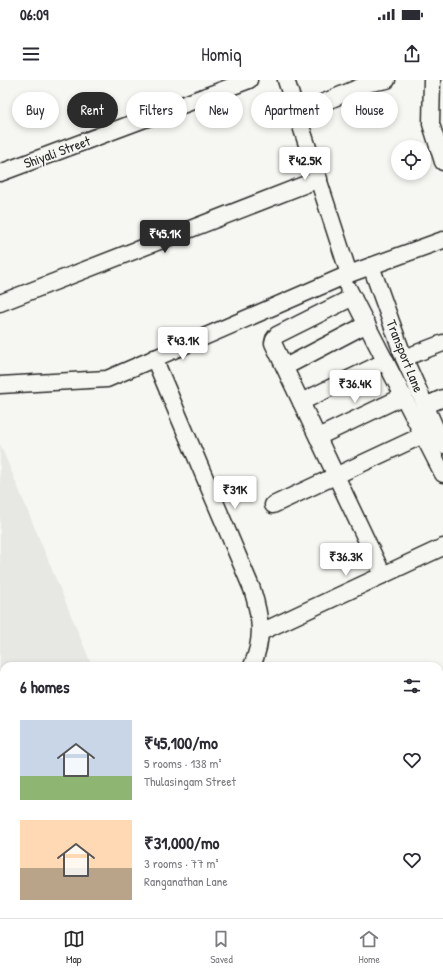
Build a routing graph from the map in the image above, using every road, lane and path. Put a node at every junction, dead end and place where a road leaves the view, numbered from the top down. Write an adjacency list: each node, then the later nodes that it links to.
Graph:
1 (249, 80): 9 (street, Shiyali Street)
2 (286, 80): 5 (street)
3 (387, 80): 6 (street)
4 (432, 80): 8 (street)
5 (290, 92)
6 (333, 98)
7 (303, 128): 10 (street)
8 (443, 162)
9 (0, 173)
10 (319, 179): 13 (street); 15 (street)
11 (443, 240): 12 (street)
12 (371, 266): 13 (street); 19 (street, Transport Lane)
13 (346, 276): 14 (street); 18 (street)
14 (353, 296): 16 (street); 21 (street)
15 (0, 303)
16 (367, 324): 20 (street); 21 (street)
17 (443, 343): 19 (street)
18 (154, 358): 22 (street); 35 (street)
19 (404, 358): 26 (street, Transport Lane)
20 (386, 361): 23 (street); 25 (street)
21 (285, 367): 25 (street)
22 (0, 385)
23 (404, 396): 27 (street); 28 (street)
24 (443, 398): 26 (street)
25 (301, 402): 28 (street)
26 (425, 406): 29 (street, Transport Lane)
27 (423, 434): 30 (street); 31 (street)
28 (318, 437): 31 (street)
29 (443, 444)
30 (443, 474)
31 (336, 476): 32 (street); 34 (street)
32 (273, 505)
33 (443, 547): 34 (street)
34 (383, 575): 35 (street)
35 (261, 632): 36 (street)
36 (253, 662)

